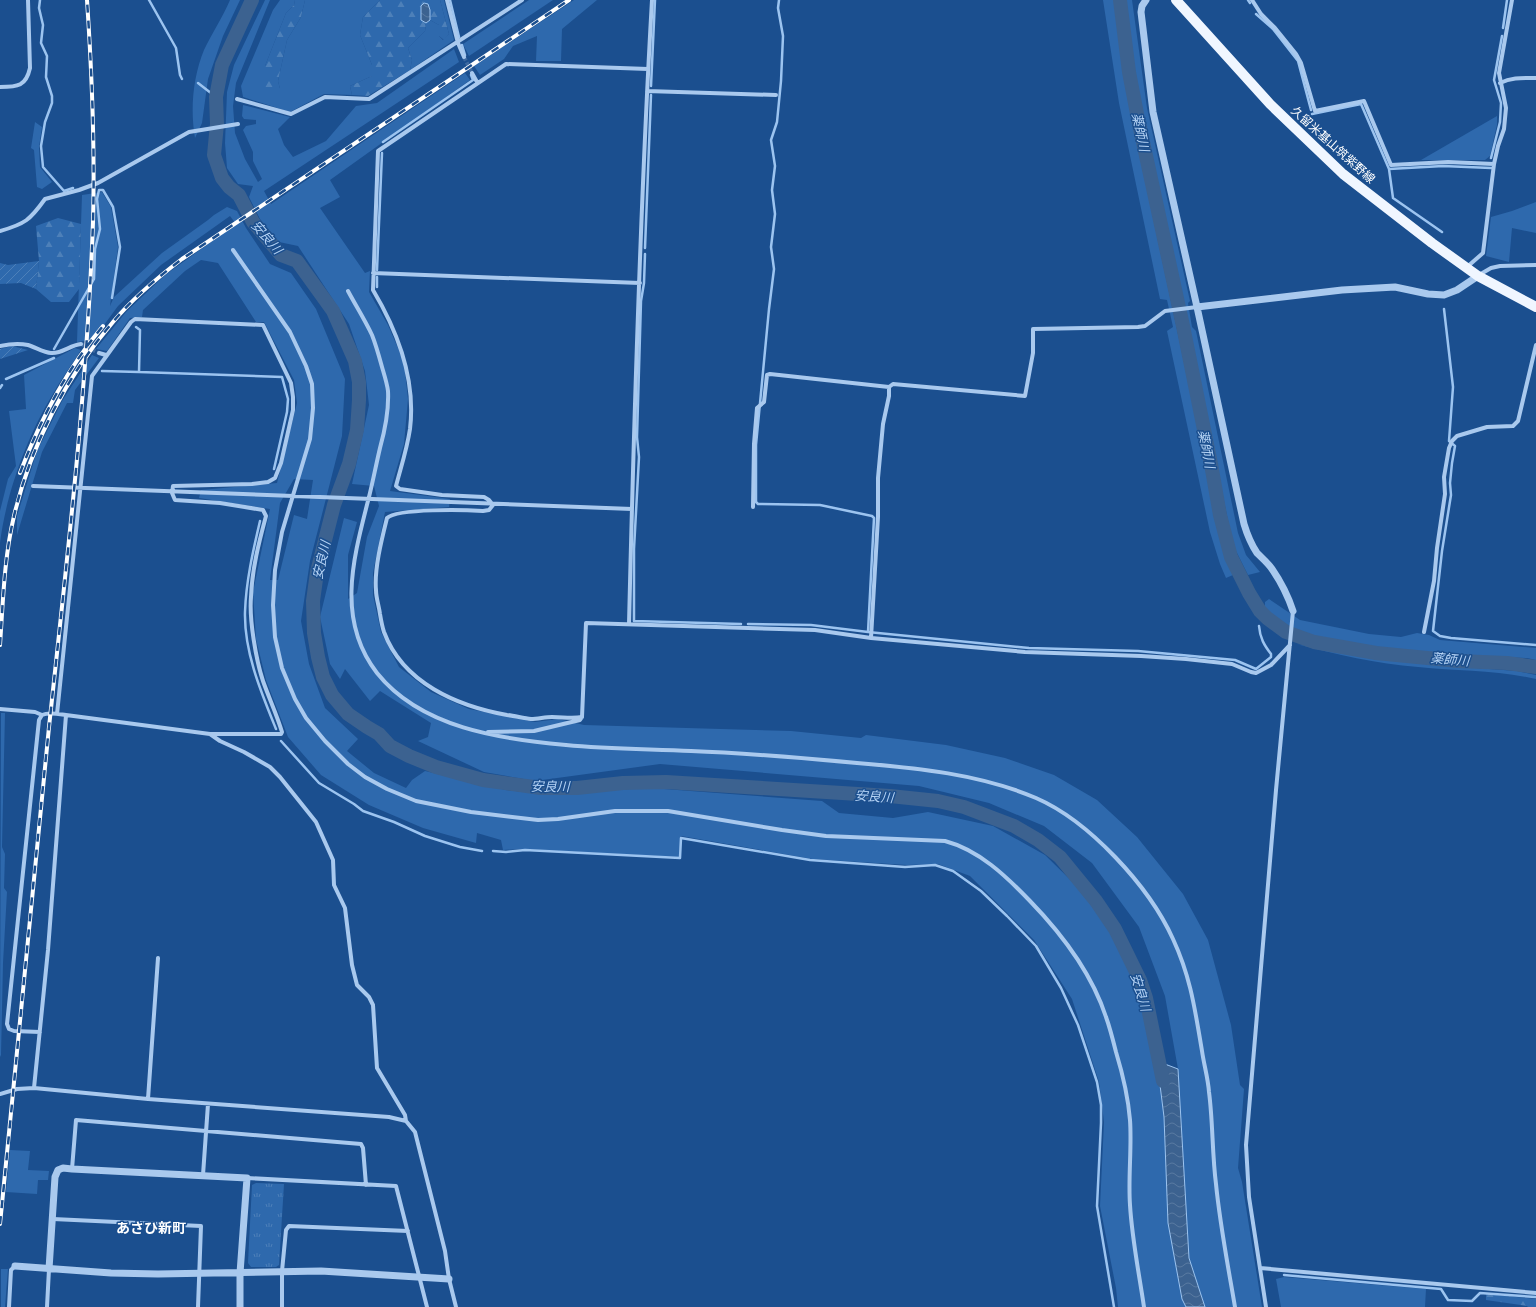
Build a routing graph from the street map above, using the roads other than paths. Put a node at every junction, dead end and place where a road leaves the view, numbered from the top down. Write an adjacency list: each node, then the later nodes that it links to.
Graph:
1 (28, 0): 16 (street)
2 (447, 0): 9 (street)
3 (522, 0): 9 (street)
4 (652, 0): 11 (street)
5 (1146, 0): 30 (street)
6 (1176, 0): 25 (main road, 久留米基山筑紫野線)
7 (1252, 0): 21 (street)
8 (1512, 0): 15 (street)
9 (458, 43): 10 (street); 19 (street)
10 (464, 57)
11 (648, 69): 14 (street); 17 (street)
12 (472, 73): 14 (street)
13 (1536, 78): 15 (street)
14 (477, 82): 26 (street)
15 (1500, 83): 21 (street)
16 (0, 87)
17 (647, 91): 18 (street); 28 (street)
18 (776, 95)
19 (237, 100)
20 (237, 124): 22 (street)
21 (1494, 164): 25 (street)
22 (0, 231)
23 (234, 250): 41 (street)
24 (1536, 265): 27 (street)
25 (1467, 267): 27 (main road, 久留米基山筑紫野線)
26 (373, 273): 28 (street); 43 (street)
27 (1478, 276): 30 (street); 31 (main road, 久留米基山筑紫野線)
28 (640, 283): 45 (street)
29 (348, 291): 42 (street)
30 (1197, 307): 37 (street); 46 (street)
31 (1536, 307)
32 (81, 344): 34 (street)
33 (1536, 345): 48 (street)
34 (0, 346)
35 (99, 353): 36 (street)
36 (106, 355): 39 (street); 40 (street)
37 (889, 387): 44 (street); 49 (street)
38 (33, 486): 39 (street)
39 (81, 489): 40 (street); 52 (street)
40 (172, 493): 41 (street); 57 (street)
41 (292, 497): 42 (street); 88 (street)
42 (366, 500): 43 (street); 56 (street)
43 (493, 505): 45 (street); 55 (street)
44 (753, 506)
45 (632, 510): 47 (street)
46 (1293, 611): 50 (street)
47 (629, 624): 49 (street); 55 (street)
48 (1424, 632)
49 (871, 638): 50 (street)
50 (1290, 643): 73 (street)
51 (0, 709): 53 (street)
52 (57, 714): 53 (street); 54 (street)
53 (42, 715): 59 (street)
54 (66, 715): 57 (street); 59 (street)
55 (582, 717): 56 (street)
56 (481, 732): 89 (street)
57 (210, 734): 64 (street)
58 (158, 958): 62 (street)
59 (40, 1032): 60 (street)
60 (34, 1088): 61 (street); 62 (street)
61 (0, 1094)
62 (148, 1100): 63 (street)
63 (208, 1104): 64 (street); 65 (street)
64 (406, 1121): 79 (street)
65 (206, 1131): 66 (street); 67 (street); 69 (street)
66 (72, 1169): 67 (street); 70 (street)
67 (204, 1175): 68 (street)
68 (247, 1178): 69 (street); 77 (street)
69 (366, 1185): 71 (street)
70 (53, 1220): 74 (street); 76 (street)
71 (408, 1231): 75 (street); 78 (street)
72 (15, 1266): 74 (street); 81 (street)
73 (1260, 1268): 80 (street); 90 (street)
74 (49, 1269): 76 (street); 82 (street)
75 (282, 1271): 77 (street); 78 (street); 85 (street)
76 (198, 1273): 77 (street); 83 (street)
77 (240, 1273): 84 (street)
78 (420, 1277): 79 (street); 86 (street)
79 (449, 1278): 87 (street)
80 (1536, 1293)
81 (8, 1307)
82 (47, 1307)
83 (198, 1307)
84 (240, 1307)
85 (282, 1307)
86 (427, 1307)
87 (456, 1307)
88 (1144, 1307)
89 (1235, 1307)
90 (1266, 1307)

